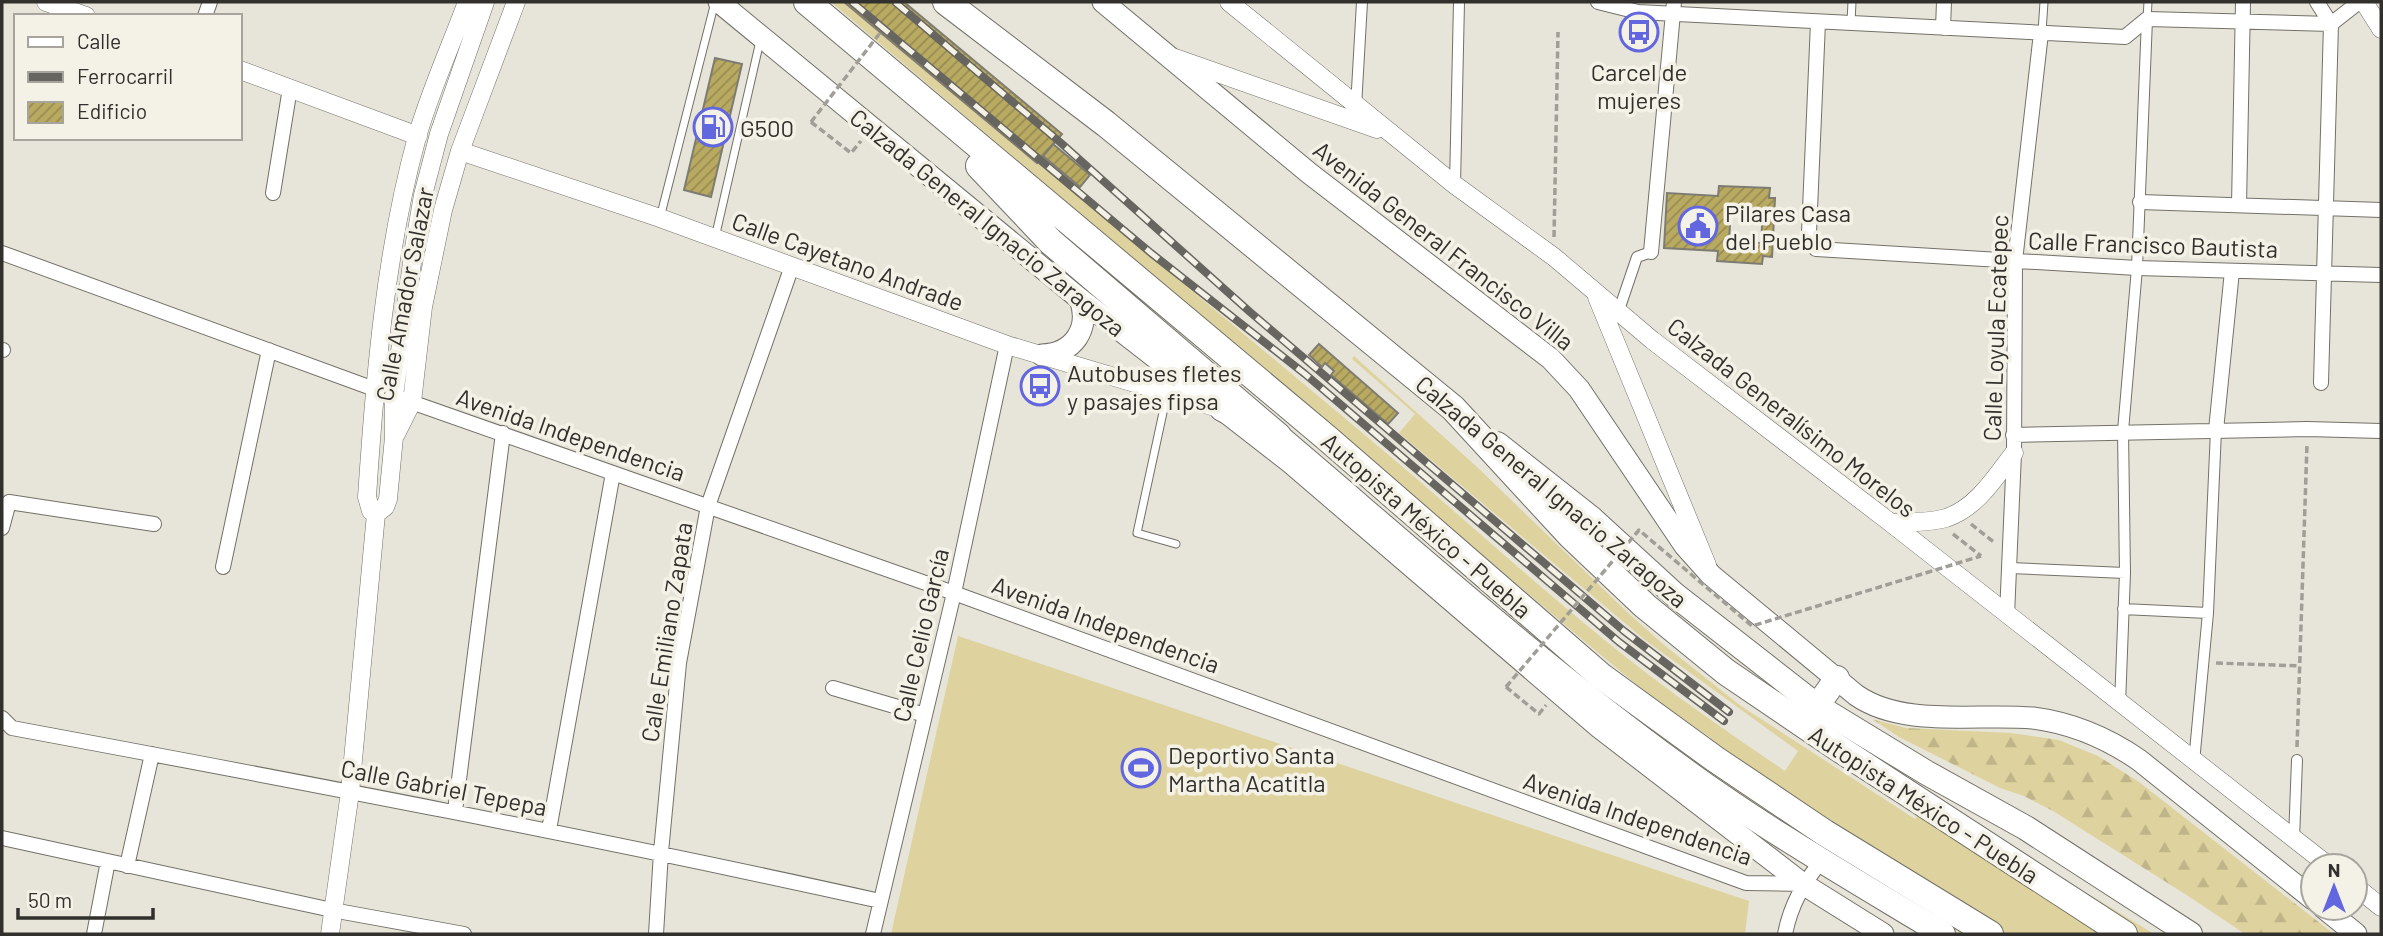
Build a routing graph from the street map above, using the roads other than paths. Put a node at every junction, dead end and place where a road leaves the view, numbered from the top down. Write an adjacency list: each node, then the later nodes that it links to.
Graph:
1 (46, 2): 24 (street)
2 (467, 2): 41 (street, Calle Amador Salazar)
3 (485, 2): 68 (street, Calle Amador Salazar)
4 (516, 2): 42 (street, Calle Amador Salazar)
5 (717, 2): 34 (main road, Calzada General Ignacio Zaragoza); 49 (lane)
6 (807, 2): 37 (highway)
7 (946, 2): 70 (highway, Calzada General Ignacio Zaragoza)
8 (1103, 2): 35 (main road, Avenida General Francisco Villa)
9 (1230, 2): 39 (street, Calzada Generalísimo Morelos)
10 (1362, 2): 39 (street)
11 (1459, 2): 43 (street)
12 (1598, 2): 22 (street)
13 (1757, 2): 25 (street)
14 (1852, 2): 29 (lane)
15 (1944, 2): 31 (street)
16 (2044, 2): 33 (lane, Calle Loyula Ecatepec)
17 (2148, 2): 26 (lane)
18 (2243, 2): 28 (street)
19 (2317, 2): 30 (street)
20 (2359, 2): 30 (street)
21 (2364, 2): 32 (street)
22 (1639, 7): 23 (street)
23 (1674, 8): 25 (street); 51 (street)
24 (80, 14)
25 (1756, 18): 27 (street)
26 (2147, 19): 28 (street); 33 (street); 45 (street)
27 (1818, 22): 29 (street); 53 (street, Calle Francisco Bautista)
28 (2243, 22): 30 (street); 46 (street)
29 (1851, 23): 31 (street)
30 (2331, 24): 47 (street)
31 (1943, 28): 33 (street)
32 (2381, 29)
33 (2041, 33): 53 (street, Calle Loyula Ecatepec)
34 (762, 36): 50 (lane); 60 (main road, Calzada General Ignacio Zaragoza)
35 (1165, 55): 40 (street); 90 (main road, Avenida General Francisco Villa)
36 (242, 71): 38 (street)
37 (894, 75): 77 (highway); 127 (highway, Autopista México - Puebla)
38 (290, 88): 41 (street); 44 (street)
39 (1356, 107): 40 (street, Calzada Generalísimo Morelos)
40 (1390, 133): 43 (street, Calzada Generalísimo Morelos)
41 (418, 136): 66 (street, Calle Amador Salazar)
42 (460, 151): 49 (street, Calle Cayetano Andrade); 69 (street, Calle Amador Salazar)
43 (1455, 185): 59 (street, Calzada Generalísimo Morelos)
44 (273, 193)
45 (2140, 202): 46 (street); 55 (street)
46 (2239, 205): 47 (street)
47 (2328, 208): 48 (street); 57 (street)
48 (2381, 210)
49 (660, 218): 50 (street, Calle Cayetano Andrade)
50 (715, 238): 54 (street, Calle Cayetano Andrade)
51 (1651, 252): 61 (street)
52 (2, 253): 63 (street)
53 (2015, 261): 55 (street, Calle Francisco Bautista); 79 (street, Calle Loyula Ecatepec)
54 (792, 266): 62 (street, Calle Cayetano Andrade); 81 (street, Calle Emiliano Zapata)
55 (2137, 268): 56 (street, Calle Francisco Bautista); 73 (street)
56 (2232, 271): 57 (street, Calle Francisco Bautista); 72 (street)
57 (2325, 273): 58 (street, Calle Francisco Bautista); 65 (street)
58 (2381, 275)
59 (1594, 291): 61 (street, Calzada Generalísimo Morelos); 90 (street)
60 (1080, 299): 64 (main road); 71 (main road, Calzada General Ignacio Zaragoza)
61 (1618, 313): 83 (street, Calzada Generalísimo Morelos)
62 (1007, 345): 64 (street, Calle Cayetano Andrade); 91 (street, Calle Celio García)
63 (269, 350): 66 (street); 88 (street)
64 (1042, 355): 67 (street, Calle Cayetano Andrade)
65 (2321, 383)
66 (377, 390): 76 (street, Calle Amador Salazar)
67 (1167, 393): 71 (street, Calle Cayetano Andrade); 86 (lane)
68 (394, 396): 69 (street, Avenida Independencia); 76 (street, Calle Amador Salazar); 78 (street, Calle Amador Salazar)
69 (412, 402): 75 (street, Avenida Independencia); 78 (street, Calle Amador Salazar)
70 (1453, 408): 98 (highway, Calzada General Ignacio Zaragoza); 128 (highway, Autopista México - Puebla)
71 (1222, 409): 77 (highway); 114 (main road, Calzada General Ignacio Zaragoza)
72 (2216, 430): 73 (street); 74 (street); 93 (street)
73 (2123, 431): 79 (street); 89 (street)
74 (2381, 431)
75 (503, 433): 80 (street, Avenida Independencia); 105 (street)
76 (372, 435): 82 (street, Calle Amador Salazar)
77 (1278, 436): 111 (highway)
78 (394, 437): 82 (street, Calle Amador Salazar)
79 (2014, 444): 83 (street); 87 (street, Calle Loyula Ecatepec)
80 (613, 472): 81 (street, Avenida Independencia); 106 (street)
81 (708, 506): 91 (street, Avenida Independencia); 109 (street, Calle Emiliano Zapata)
82 (376, 514): 104 (street, Calle Amador Salazar)
83 (1891, 523): 94 (street, Calzada Generalísimo Morelos)
84 (154, 524): 85 (street)
85 (2, 528)
86 (1176, 544)
87 (2010, 561): 89 (street); 94 (street, Calle Loyula Ecatepec)
88 (223, 567)
89 (2125, 573): 92 (street)
90 (1711, 575): 95 (main road, Avenida General Francisco Villa)
91 (954, 593): 99 (street, Calle Celio García); 114 (street, Avenida Independencia)
92 (2123, 609): 93 (street); 97 (street)
93 (2208, 613): 103 (street)
94 (2007, 615): 97 (street, Calzada Generalísimo Morelos)
95 (1837, 678): 98 (highway); 115 (main road, Avenida General Francisco Villa)
96 (833, 688): 99 (street)
97 (2120, 704): 103 (street, Calzada Generalísimo Morelos)
98 (1817, 706): 129 (highway, Calzada General Ignacio Zaragoza)
99 (925, 715): 116 (street, Calle Celio García)
100 (2, 718): 101 (street, Calle Gabriel Tepepa)
101 (152, 754): 104 (street, Calle Gabriel Tepepa); 113 (street)
102 (2297, 760): 108 (street)
103 (2194, 762): 108 (street, Calzada Generalísimo Morelos)
104 (350, 792): 105 (street, Calle Gabriel Tepepa); 117 (street, Calle Amador Salazar)
105 (455, 811): 106 (street, Calle Gabriel Tepepa)
106 (549, 830): 109 (street, Calle Gabriel Tepepa)
107 (2, 838): 112 (street)
108 (2294, 838): 110 (street, Calzada Generalísimo Morelos)
109 (661, 852): 116 (street, Calle Gabriel Tepepa); 122 (street, Calle Emiliano Zapata)
110 (2312, 852)
111 (1822, 860): 114 (street); 126 (highway)
112 (108, 862): 113 (street); 119 (street)
113 (127, 866): 117 (street)
114 (1803, 884): 124 (street); 125 (main road, Calzada General Ignacio Zaragoza)
115 (2299, 889)
116 (880, 901): 123 (street, Calle Celio García)
117 (332, 910): 120 (street, Calle Amador Salazar); 121 (street)
118 (2342, 922): 130 (main road)
119 (94, 934)
120 (330, 934)
121 (464, 934)
122 (656, 934)
123 (873, 934)
124 (1785, 934)
125 (1883, 934)
126 (1943, 934)
127 (1990, 934)
128 (2124, 934)
129 (2190, 934)
130 (2357, 934)

